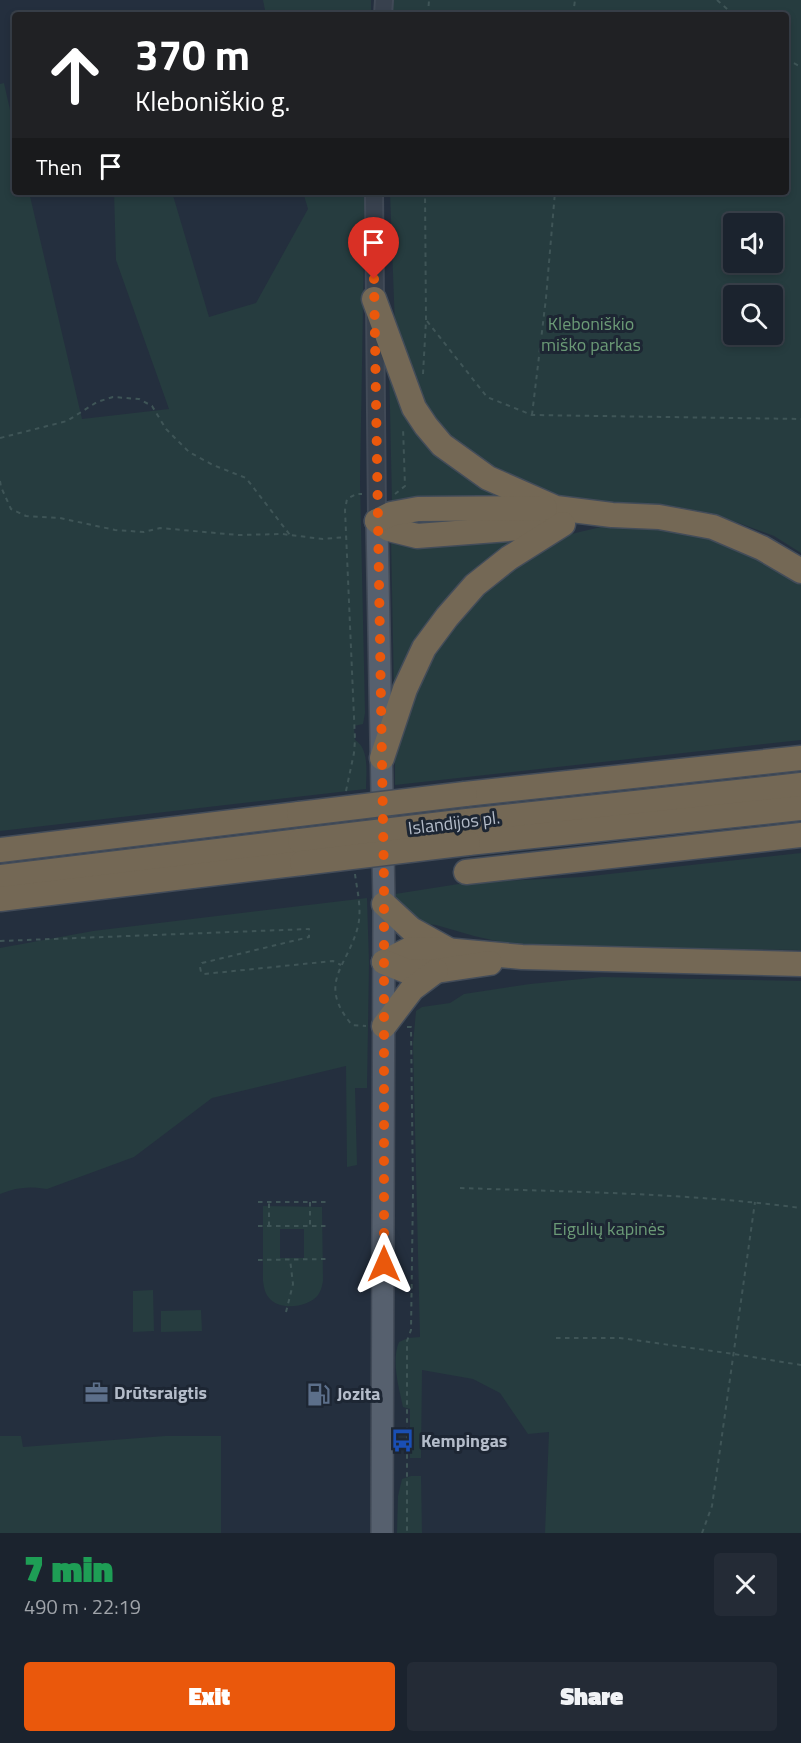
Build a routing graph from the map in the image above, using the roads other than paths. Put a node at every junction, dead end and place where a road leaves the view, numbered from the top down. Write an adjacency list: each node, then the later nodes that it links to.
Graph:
1 (374, 195): 2 (street)
2 (374, 299): 3 (highway); 4 (street)
3 (560, 516): 4 (highway); 5 (highway); 6 (highway)
4 (377, 521): 6 (main road)
5 (801, 571)
6 (382, 758): 17 (main road)
7 (801, 758): 12 (highway, bridge)
8 (801, 785): 10 (highway, Islandijos pl.)
9 (801, 808): 10 (highway, Islandijos pl.)
10 (468, 832): 13 (highway, Islandijos pl., bridge)
11 (801, 835): 14 (highway)
12 (0, 850)
13 (301, 852): 15 (highway, Islandijos pl.); 16 (highway, Islandijos pl.)
14 (466, 872)
15 (0, 877)
16 (0, 899)
17 (384, 904): 18 (highway); 20 (main road)
18 (449, 950): 19 (highway); 20 (highway)
19 (522, 957): 21 (highway); 22 (highway)
20 (384, 962): 22 (highway); 23 (main road)
21 (801, 964)
22 (436, 971): 23 (highway)
23 (384, 1026): 24 (main road)
24 (382, 1533)

